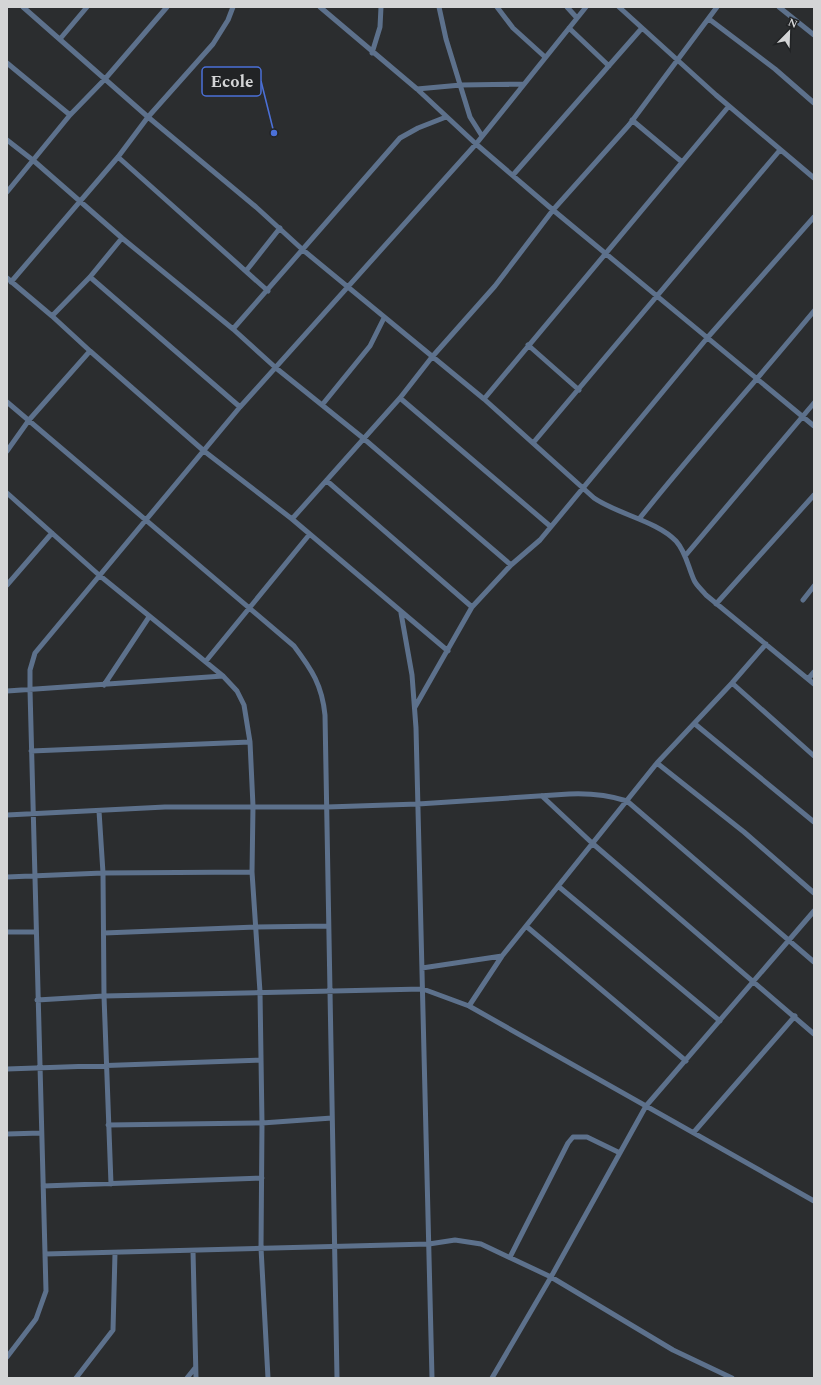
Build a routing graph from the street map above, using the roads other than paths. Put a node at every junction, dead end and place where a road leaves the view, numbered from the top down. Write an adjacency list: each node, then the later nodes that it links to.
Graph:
1 (23, 7): 19 (street)
2 (87, 7): 19 (street)
3 (167, 7): 25 (street)
4 (232, 7): 33 (street)
5 (320, 7): 20 (street)
6 (381, 7): 20 (street)
7 (438, 7): 27 (street)
8 (497, 7): 21 (street)
9 (567, 7): 14 (street)
10 (586, 7): 14 (street)
11 (619, 7): 17 (street)
12 (717, 7): 15 (street)
13 (779, 7): 18 (street)
14 (577, 18): 16 (street)
15 (709, 19): 22 (street); 29 (street)
16 (569, 28): 21 (street); 24 (street)
17 (642, 28): 22 (street); 24 (street)
18 (814, 36)
19 (60, 39): 25 (street)
20 (372, 53): 28 (street)
21 (545, 57): 26 (street)
22 (678, 60): 30 (street); 34 (street)
23 (7, 63): 31 (street)
24 (609, 66): 42 (street)
25 (105, 80): 31 (street); 33 (street)
26 (524, 84): 27 (street); 35 (street)
27 (461, 86): 28 (street); 35 (street)
28 (417, 89): 32 (street)
29 (814, 103)
30 (729, 106): 38 (street); 41 (street)
31 (70, 115): 40 (street)
32 (446, 116): 37 (street); 50 (street)
33 (148, 117): 39 (street); 48 (street)
34 (632, 120): 41 (street); 46 (street)
35 (482, 136): 37 (street)
36 (7, 140): 40 (street)
37 (476, 144): 42 (street); 55 (street)
38 (780, 150): 43 (street); 57 (street)
39 (118, 157): 45 (street); 52 (street)
40 (34, 161): 44 (street); 45 (street)
41 (682, 162): 51 (street)
42 (513, 175): 46 (street)
43 (814, 178)
44 (7, 192)
45 (80, 202): 49 (street); 54 (street)
46 (553, 210): 51 (street); 65 (street)
47 (814, 217): 62 (street)
48 (280, 228): 50 (street); 52 (street)
49 (122, 238): 53 (street); 61 (street)
50 (303, 250): 55 (street); 56 (street)
51 (605, 252): 57 (street); 63 (street)
52 (246, 271): 56 (street)
53 (90, 277): 59 (street); 74 (street)
54 (9, 280): 59 (street)
55 (347, 287): 60 (street); 66 (street)
56 (268, 291): 61 (street)
57 (658, 295): 62 (street); 68 (street)
58 (814, 311): 67 (street)
59 (52, 316): 64 (street)
60 (384, 318): 65 (street); 73 (street)
61 (233, 329): 66 (street)
62 (708, 337): 67 (street); 83 (street)
63 (528, 345): 68 (street); 70 (street)
64 (90, 351): 76 (street); 81 (street)
65 (432, 358): 69 (street); 70 (street)
66 (276, 368): 73 (street); 74 (street)
67 (758, 378): 75 (street); 86 (street)
68 (579, 390): 79 (street)
69 (400, 398): 78 (street); 89 (street)
70 (484, 399): 79 (street)
71 (7, 402): 76 (street)
72 (814, 403): 75 (street)
73 (322, 405): 78 (street)
74 (240, 407): 81 (street)
75 (803, 416): 77 (street); 92 (street)
76 (30, 420): 80 (street); 87 (street)
77 (814, 426)
78 (363, 438): 82 (street); 93 (street)
79 (533, 444): 83 (street)
80 (7, 451)
81 (204, 451): 87 (street); 88 (street)
82 (327, 481): 88 (street); 100 (street)
83 (582, 487): 86 (street); 89 (street)
84 (7, 493): 90 (street)
85 (814, 495): 99 (street)
86 (639, 519): 92 (street)
87 (145, 520): 94 (street); 101 (street)
88 (292, 520): 91 (street)
89 (550, 526): 93 (street)
90 (52, 533): 94 (street); 95 (street)
91 (309, 535): 101 (street); 102 (street)
92 (685, 556): 99 (street)
93 (511, 565): 100 (street)
94 (99, 575): 103 (street); 113 (street)
95 (9, 579): 96 (street)
96 (7, 585)
97 (814, 586): 98 (street)
98 (803, 600)
99 (716, 604): 104 (street)
100 (472, 607): 105 (street)
101 (249, 608): 106 (street); 125 (street)
102 (401, 613): 105 (street); 115 (street)
103 (150, 617): 106 (street); 112 (street)
104 (766, 644): 109 (street); 110 (street)
105 (448, 652): 115 (street)
106 (206, 661): 108 (street)
107 (814, 672): 109 (street)
108 (223, 676): 112 (street); 117 (street)
109 (808, 679): 111 (street)
110 (732, 684): 116 (street); 119 (street)
111 (814, 684)
112 (104, 685): 113 (street)
113 (30, 690): 114 (street); 118 (street)
114 (7, 691)
115 (414, 706): 123 (street)
116 (695, 724): 120 (street); 129 (street)
117 (250, 742): 118 (street); 124 (street)
118 (31, 751): 127 (street)
119 (814, 756)
120 (657, 763): 122 (street); 136 (street)
121 (542, 796): 122 (street); 123 (street); 130 (street)
122 (627, 801): 130 (street); 144 (street)
123 (418, 804): 125 (street); 147 (street)
124 (253, 806): 125 (street); 126 (street); 131 (street)
125 (327, 807): 138 (street)
126 (99, 810): 127 (street); 132 (street)
127 (33, 814): 128 (street); 133 (street)
128 (7, 815)
129 (814, 822)
130 (592, 843): 135 (street); 148 (street)
131 (252, 872): 132 (street); 140 (street)
132 (103, 873): 133 (street); 143 (street)
133 (34, 876): 134 (street); 142 (street)
134 (7, 877)
135 (558, 886): 139 (street); 156 (street)
136 (814, 893)
137 (814, 911): 144 (street)
138 (329, 926): 140 (street); 150 (street)
139 (526, 926): 145 (street); 159 (street)
140 (256, 927): 143 (street); 151 (street)
141 (7, 932): 142 (street)
142 (36, 932): 153 (street)
143 (104, 933): 152 (street)
144 (790, 940): 146 (street); 148 (street)
145 (502, 956): 147 (street); 154 (street)
146 (814, 962)
147 (422, 968): 149 (street)
148 (754, 982): 155 (street); 156 (street)
149 (423, 989): 150 (street); 154 (street); 175 (street)
150 (330, 991): 151 (street); 164 (street)
151 (260, 992): 152 (street); 158 (street)
152 (104, 996): 153 (street); 160 (street)
153 (37, 1000): 161 (street)
154 (469, 1006): 163 (street)
155 (795, 1016): 157 (street); 167 (street)
156 (720, 1021): 159 (street)
157 (814, 1034)
158 (261, 1060): 160 (street); 165 (street)
159 (686, 1060): 163 (street)
160 (106, 1065): 161 (street); 166 (street)
161 (39, 1067): 162 (street); 168 (street)
162 (7, 1069)
163 (646, 1106): 167 (street); 170 (street)
164 (332, 1118): 165 (street); 176 (street)
165 (262, 1123): 166 (street); 171 (street)
166 (108, 1125): 172 (street)
167 (694, 1132): 174 (street)
168 (41, 1133): 169 (street); 173 (street)
169 (7, 1134)
170 (620, 1153): 181 (street); 182 (street)
171 (262, 1178): 172 (street); 177 (street)
172 (111, 1184): 173 (street)
173 (43, 1186): 180 (street)
174 (814, 1201)
175 (429, 1244): 176 (street); 181 (street); 190 (street)
176 (335, 1245): 177 (street); 189 (street)
177 (261, 1248): 178 (street); 188 (street)
178 (193, 1251): 179 (street); 184 (street)
179 (115, 1253): 180 (street); 185 (street)
180 (45, 1254): 183 (street)
181 (510, 1257): 182 (street)
182 (551, 1277): 191 (street); 192 (street)
183 (7, 1357)
184 (195, 1368): 186 (street); 187 (street)
185 (76, 1378)
186 (187, 1378)
187 (196, 1378)
188 (268, 1378)
189 (337, 1378)
190 (432, 1378)
191 (492, 1378)
192 (732, 1378)

